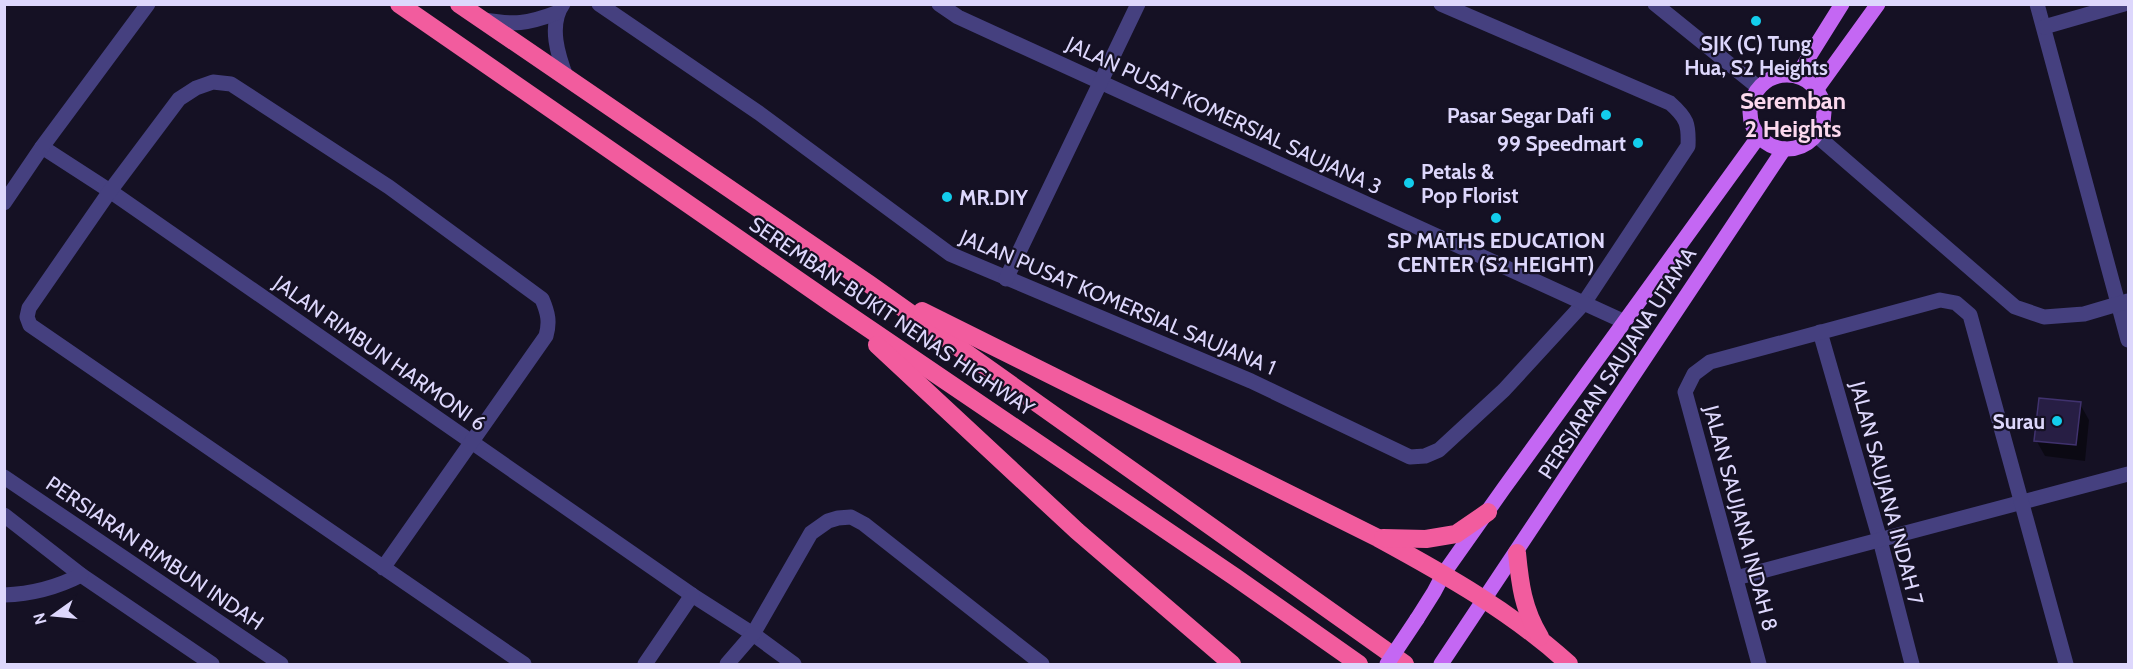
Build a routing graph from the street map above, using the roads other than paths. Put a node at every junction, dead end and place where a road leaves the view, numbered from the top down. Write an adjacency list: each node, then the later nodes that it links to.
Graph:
1 (148, 4): 23 (street)
2 (399, 4): 31 (highway, SEREMBAN-BUKIT NENAS HIGHWAY)
3 (459, 4): 14 (highway, SEREMBAN-BUKIT NENAS HIGHWAY)
4 (599, 4): 27 (street, JALAN PUSAT KOMERSIAL SAUJANA 1)
5 (939, 4): 18 (street, JALAN PUSAT KOMERSIAL SAUJANA 3)
6 (1138, 4): 18 (street)
7 (1441, 4): 30 (street, JALAN PUSAT KOMERSIAL SAUJANA 1)
8 (1655, 4): 19 (street)
9 (1842, 4): 16 (main road)
10 (1878, 4): 20 (main road)
11 (2037, 4): 15 (street)
12 (2124, 4): 15 (street)
13 (560, 9): 14 (street); 17 (street)
14 (481, 20): 17 (highway, SEREMBAN-BUKIT NENAS HIGHWAY)
15 (2044, 27): 29 (street)
16 (1797, 76): 19 (main road); 20 (main road)
17 (567, 79): 28 (highway, SEREMBAN-BUKIT NENAS HIGHWAY)
18 (1101, 82): 27 (street); 30 (street, JALAN PUSAT KOMERSIAL SAUJANA 3)
19 (1759, 88): 22 (main road)
20 (1816, 90): 21 (main road)
21 (1816, 135): 24 (main road); 29 (street)
22 (1759, 136): 24 (main road); 32 (main road, PERSIARAN SAUJANA UTAMA)
23 (42, 147): 25 (street, JALAN RIMBUN HARMONI 6); 26 (street)
24 (1784, 149): 43 (main road, PERSIARAN SAUJANA UTAMA)
25 (110, 191): 35 (street, JALAN RIMBUN HARMONI 6); 35 (street); 44 (street)
26 (4, 202)
27 (1006, 279): 30 (street, JALAN PUSAT KOMERSIAL SAUJANA 1)
28 (869, 284): 41 (highway); 63 (highway, SEREMBAN-BUKIT NENAS HIGHWAY)
29 (2124, 302): 34 (street)
30 (1584, 303): 32 (street, JALAN PUSAT KOMERSIAL SAUJANA 3)
31 (834, 305): 60 (highway); 61 (highway, SEREMBAN-BUKIT NENAS HIGHWAY)
32 (1625, 322): 39 (main road, PERSIARAN SAUJANA UTAMA)
33 (1820, 332): 38 (street, JALAN SAUJANA INDAH 8); 42 (street, JALAN SAUJANA INDAH 7); 47 (street, JALAN SAUJANA INDAH 8)
34 (2128, 340)
35 (472, 442): 44 (street); 49 (street, JALAN RIMBUN HARMONI 6)
36 (2128, 474): 38 (street)
37 (4, 477): 55 (street, PERSIARAN RIMBUN INDAH)
38 (2020, 502): 42 (street); 68 (street, JALAN SAUJANA INDAH 8)
39 (1488, 512): 41 (highway); 45 (main road, PERSIARAN SAUJANA UTAMA)
40 (5, 517): 46 (street)
41 (1378, 538): 45 (highway)
42 (1880, 540): 47 (street); 67 (street, JALAN SAUJANA INDAH 7)
43 (1517, 553): 50 (main road, PERSIARAN SAUJANA UTAMA); 52 (highway)
44 (383, 568): 56 (street)
45 (1444, 573): 50 (highway); 62 (main road, PERSIARAN SAUJANA UTAMA, bridge)
46 (81, 575): 48 (street); 54 (street)
47 (1736, 578): 66 (street, JALAN SAUJANA INDAH 8)
48 (4, 595)
49 (692, 595): 51 (street, JALAN RIMBUN HARMONI 6); 57 (street)
50 (1485, 599): 52 (highway); 64 (main road, PERSIARAN SAUJANA UTAMA)
51 (753, 634): 53 (street); 58 (street); 59 (street, JALAN RIMBUN HARMONI 6)
52 (1541, 639): 65 (highway)
53 (1034, 662)
54 (212, 664)
55 (281, 664)
56 (524, 664)
57 (645, 664)
58 (727, 664)
59 (794, 664)
60 (1232, 664)
61 (1359, 664)
62 (1387, 664)
63 (1405, 664)
64 (1441, 664)
65 (1569, 664)
66 (1759, 664)
67 (1912, 664)
68 (2066, 664)

